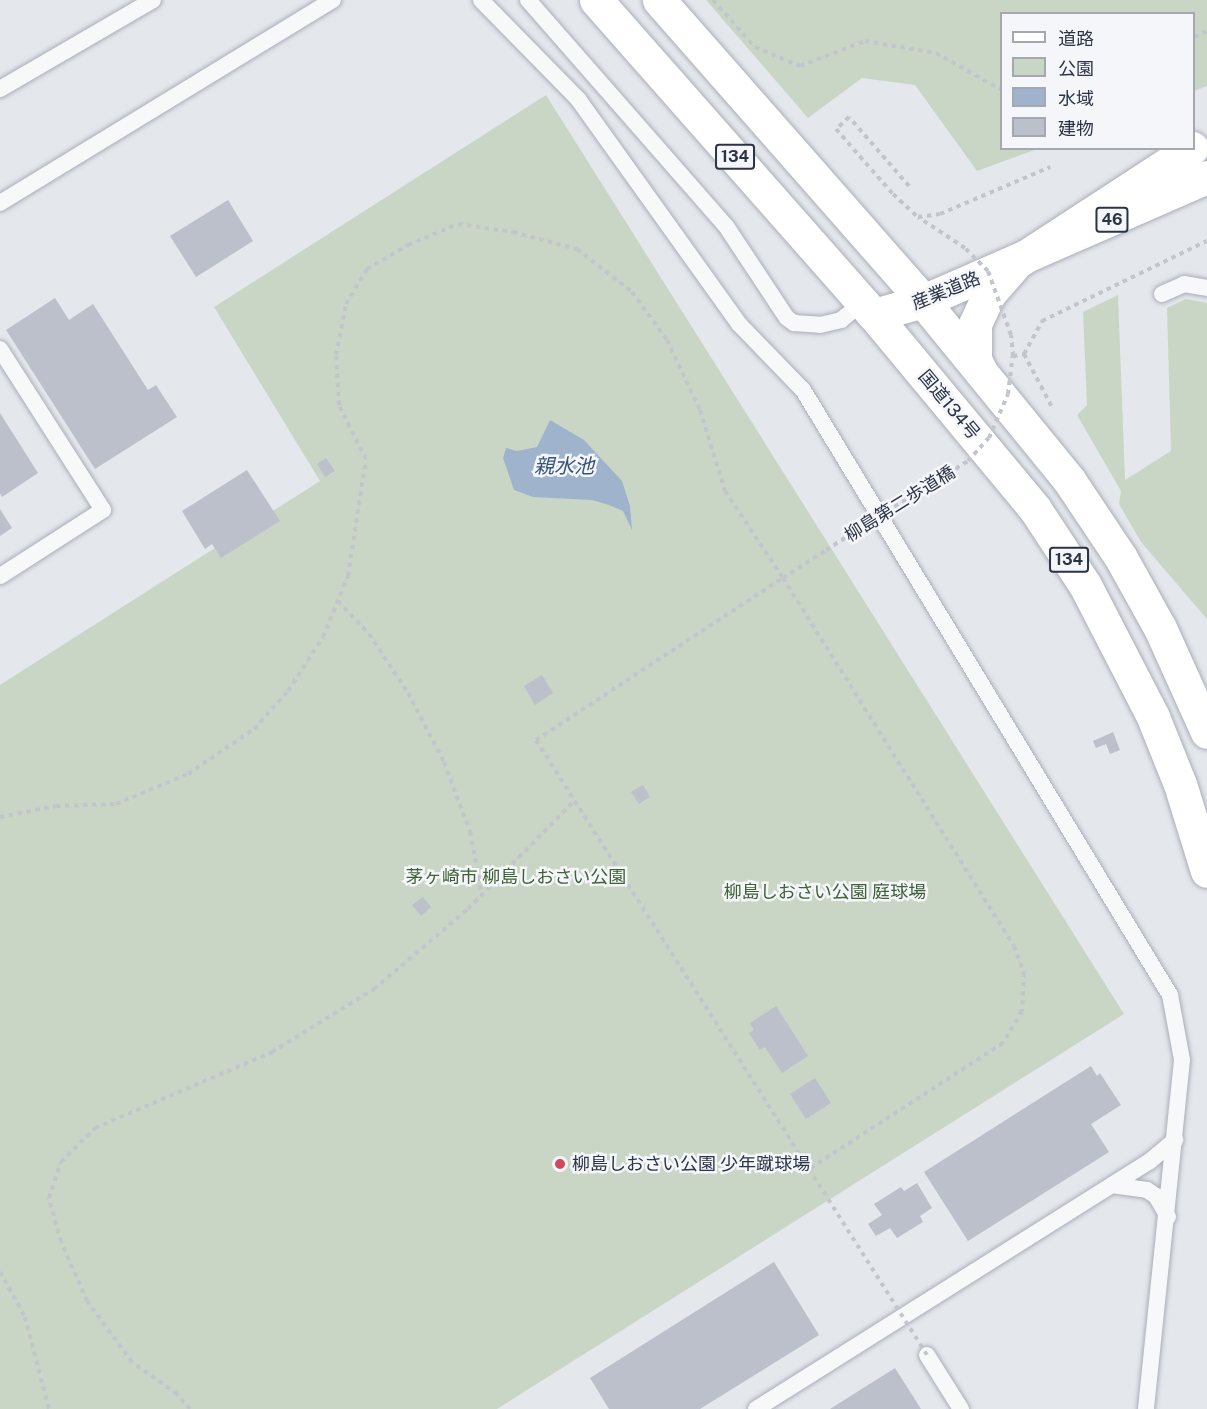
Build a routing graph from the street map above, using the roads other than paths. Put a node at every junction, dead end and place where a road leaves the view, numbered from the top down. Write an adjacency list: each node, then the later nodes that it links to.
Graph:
1 (153, 0): 7 (lane)
2 (333, 0): 10 (lane)
3 (481, 0): 21 (lane)
4 (528, 0): 15 (lane)
5 (596, 0): 15 (main road, 国道134号 / 134)
6 (658, 0): 14 (main road, 134)
7 (0, 90)
8 (1190, 150): 11 (main road)
9 (1207, 177): 11 (main road, 産業道路 / 46)
10 (0, 203)
11 (1017, 262): 14 (main road, 産業道路 / 46); 17 (main road, 産業道路 / 46)
12 (1207, 288): 13 (lane)
13 (1162, 294)
14 (923, 301): 15 (main road, 産業道路 / 46); 17 (main road, 134)
15 (869, 309): 20 (main road, 国道134号 / 134)
16 (0, 350): 18 (lane)
17 (981, 372): 19 (main road, 134)
18 (0, 576)
19 (1207, 732)
20 (1207, 871)
21 (1175, 1140): 22 (lane); 23 (lane)
22 (1111, 1185): 23 (lane); 25 (lane)
23 (1168, 1217): 27 (lane)
24 (927, 1355): 26 (lane)
25 (756, 1409)
26 (961, 1409)
27 (1146, 1409)

